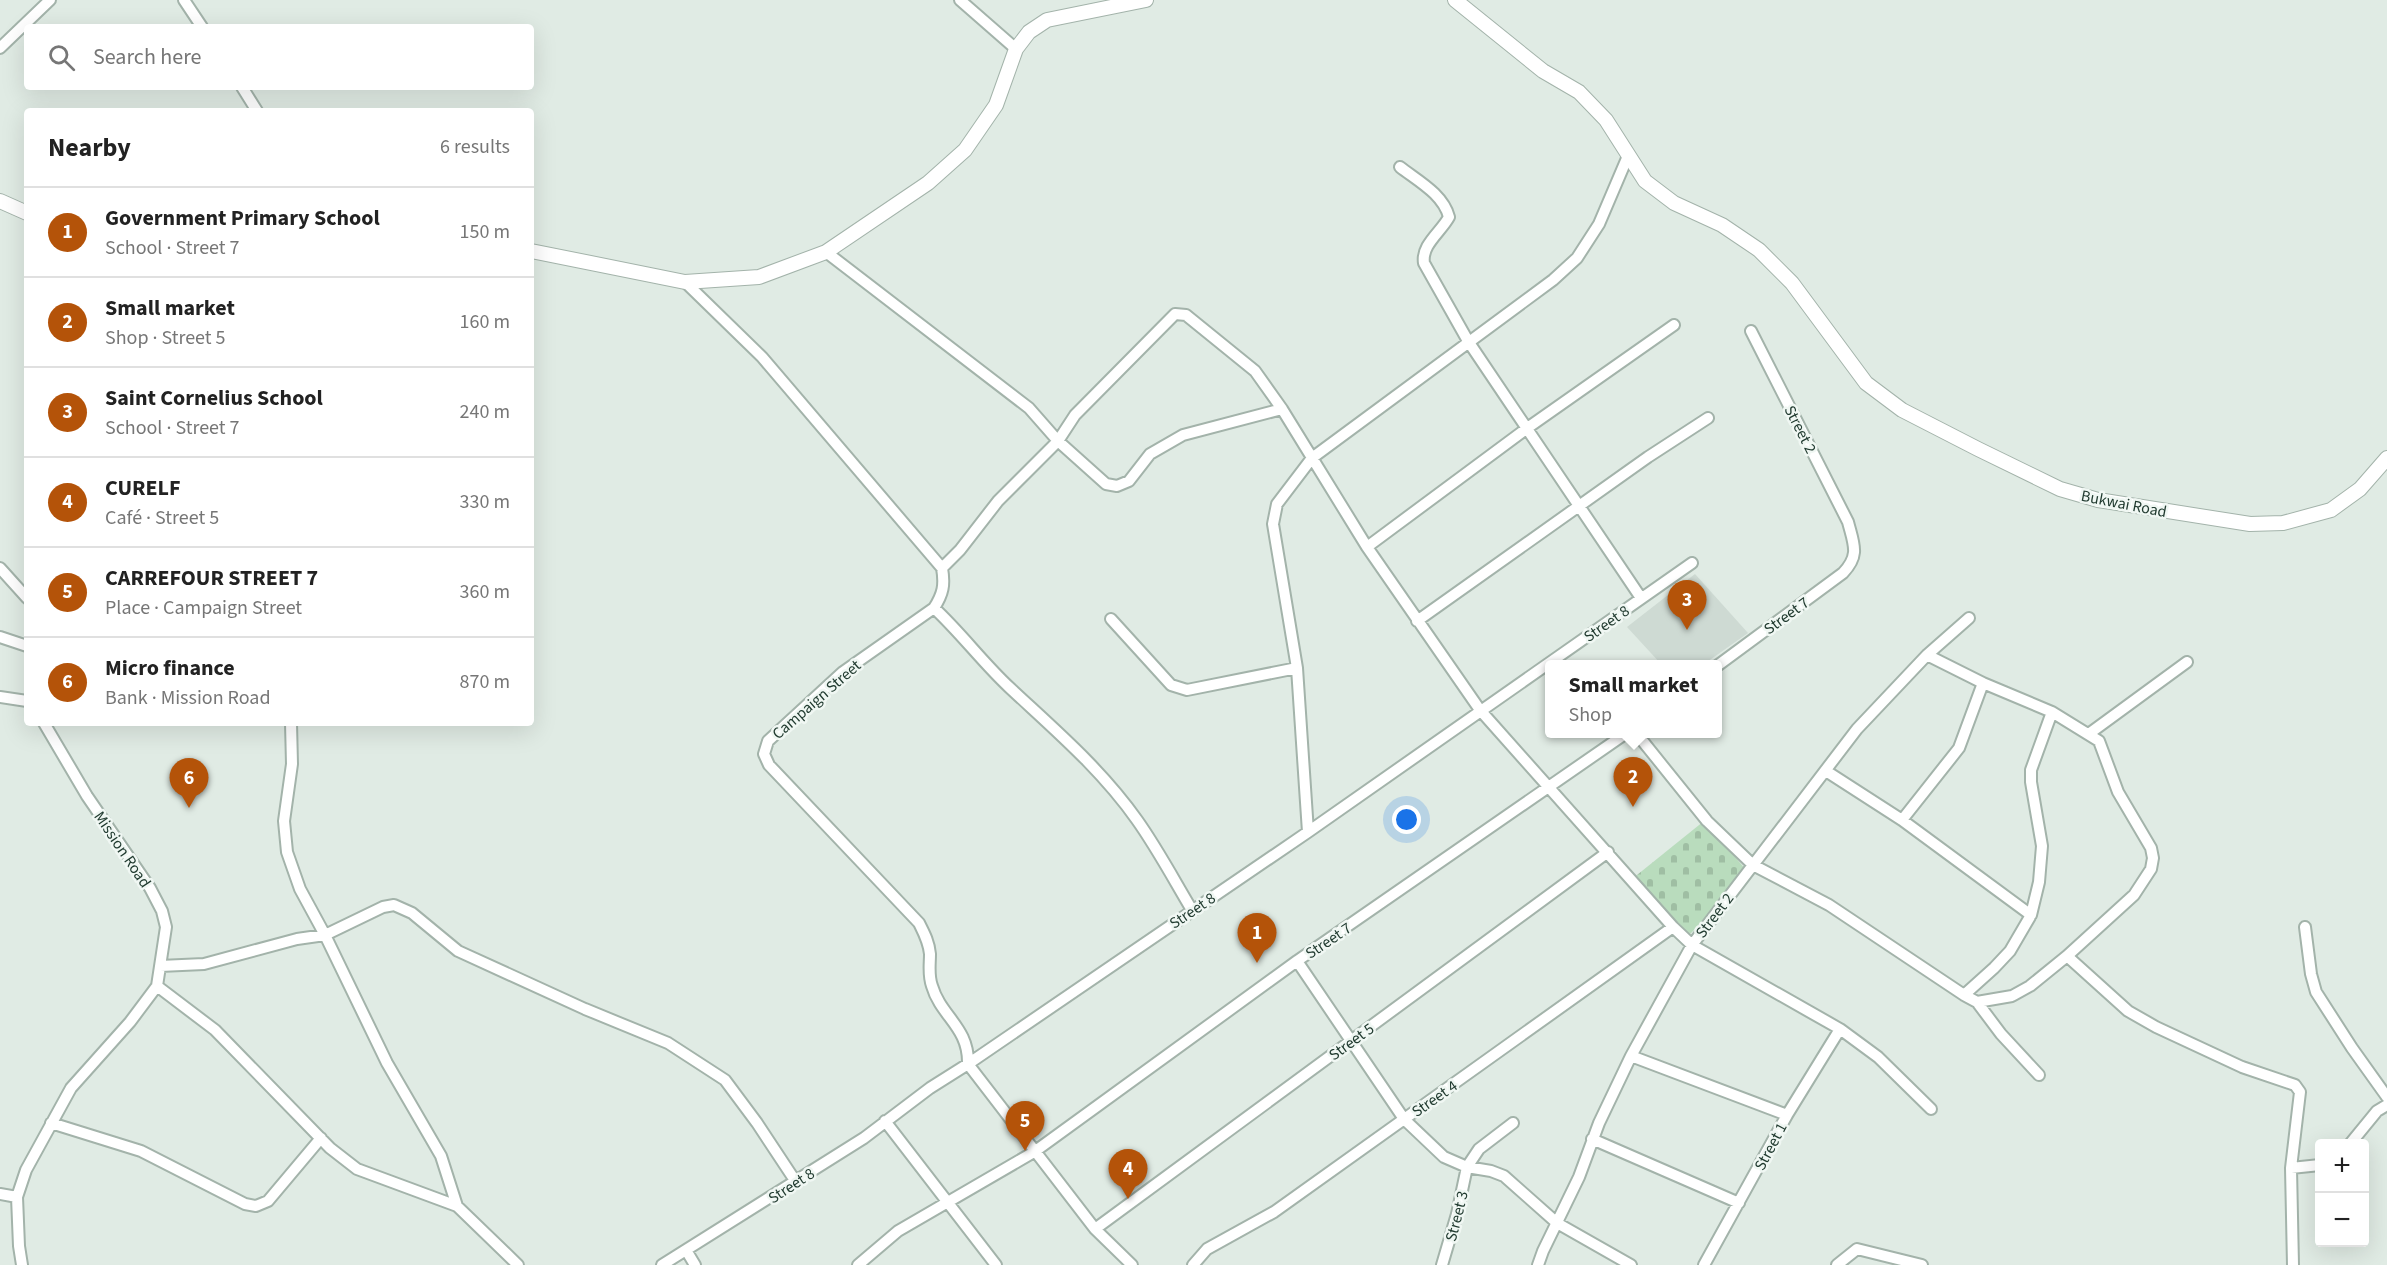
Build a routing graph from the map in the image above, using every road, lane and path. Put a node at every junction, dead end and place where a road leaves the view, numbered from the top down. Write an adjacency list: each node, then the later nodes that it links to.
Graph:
1 (51, 0): 6 (street)
2 (184, 0): 7 (street)
3 (960, 0): 10 (street)
4 (1146, 0): 10 (street)
5 (1455, 0): 13 (street, Bukwai Road)
6 (26, 24)
7 (200, 24)
8 (24, 25): 9 (street)
9 (0, 48)
10 (1016, 49): 18 (street)
11 (244, 90): 12 (street)
12 (255, 108)
13 (1628, 156): 22 (street); 28 (street, Bukwai Road)
14 (1400, 167): 22 (street)
15 (0, 201): 16 (street)
16 (24, 212)
17 (534, 252): 19 (street)
18 (826, 252): 19 (street); 26 (street)
19 (685, 282): 34 (street)
20 (1674, 325): 25 (street)
21 (1751, 331): 32 (street, Street 2)
22 (1468, 342): 25 (street); 27 (street)
23 (1282, 409): 26 (street); 26 (street); 27 (street)
24 (1708, 418): 29 (street)
25 (1526, 429): 29 (street); 30 (street)
26 (1058, 441): 34 (street)
27 (1312, 458): 30 (street); 48 (street)
28 (2387, 458)
29 (1578, 507): 36 (street); 40 (street)
30 (1367, 547): 40 (street)
31 (1692, 563): 36 (street, Street 8)
32 (1852, 563): 45 (street, Street 7)
33 (0, 568): 35 (street)
34 (942, 568): 37 (street)
35 (24, 595)
36 (1641, 598): 44 (street, Street 8)
37 (934, 608): 65 (street); 80 (street, Campaign Street)
38 (1969, 618): 43 (street, Street 2)
39 (1111, 619): 48 (street)
40 (1417, 621): 52 (street)
41 (0, 637): 42 (street)
42 (24, 645)
43 (1927, 655): 49 (street); 59 (street, Street 2)
44 (1552, 660)
45 (1722, 662)
46 (2187, 662): 56 (street)
47 (1545, 665): 52 (street, Street 8)
48 (1297, 668): 62 (street)
49 (1983, 682): 53 (street); 61 (street)
50 (0, 697): 51 (street)
51 (24, 700)
52 (1480, 710): 60 (street); 62 (street, Street 8)
53 (2052, 712): 56 (street); 66 (street)
54 (46, 726): 73 (street, Mission Road)
55 (291, 726): 69 (street)
56 (2090, 733): 71 (street)
57 (1619, 738): 60 (street, Street 7)
58 (1640, 738): 64 (street)
59 (1826, 771): 61 (street); 64 (street, Street 2)
60 (1549, 788): 63 (street); 72 (street, Street 7)
61 (1902, 820): 66 (street)
62 (1308, 832): 65 (street, Street 8)
63 (1608, 852): 67 (street); 78 (street, Street 5)
64 (1753, 865): 70 (street, Street 2); 75 (street)
65 (1192, 910): 80 (street, Street 8)
66 (2031, 915): 75 (street)
67 (1673, 927): 70 (street); 86 (street, Street 4)
68 (2306, 927): 82 (street)
69 (326, 935): 73 (street); 97 (street); 102 (street)
70 (1692, 945): 77 (street); 79 (street, Street 2)
71 (2067, 956): 76 (street); 96 (street)
72 (1297, 961): 78 (street); 93 (street, Street 7)
73 (160, 966): 74 (street, Mission Road)
74 (157, 986): 88 (street); 90 (street)
75 (1964, 995): 76 (street)
76 (1977, 1002): 81 (street)
77 (1840, 1029): 84 (street); 85 (street, Street 1)
78 (1353, 1040): 86 (street); 104 (street, Street 5)
79 (1631, 1056): 85 (street); 91 (street, Street 2)
80 (968, 1064): 87 (street, Street 8); 93 (street, Campaign Street)
81 (2039, 1075)
82 (2387, 1098)
83 (2387, 1105): 92 (street)
84 (1931, 1109)
85 (1787, 1115): 101 (street, Street 1)
86 (1404, 1119): 95 (street); 113 (street, Street 4)
87 (885, 1120): 97 (street, Street 8); 100 (street)
88 (51, 1123): 90 (street); 99 (street)
89 (1513, 1124): 95 (street)
90 (321, 1138): 102 (street)
91 (1592, 1139): 101 (street); 103 (street, Street 2)
92 (2353, 1139)
93 (1034, 1152): 100 (street, Street 7); 104 (street, Campaign Street)
94 (2315, 1165): 96 (street)
95 (1467, 1167): 103 (street); 114 (street, Street 3)
96 (2291, 1168): 120 (street)
97 (796, 1182): 105 (street, Street 8)
98 (0, 1194): 99 (street)
99 (17, 1197): 106 (street)
100 (946, 1202): 110 (street, Street 7); 111 (street)
101 (1739, 1203): 117 (street, Street 1)
102 (456, 1206): 107 (street)
103 (1557, 1223): 115 (street, Street 2); 116 (street)
104 (1095, 1229): 112 (street, Campaign Street)
105 (686, 1250): 108 (street, Street 8); 109 (street)
106 (22, 1265)
107 (518, 1265)
108 (662, 1265)
109 (694, 1265)
110 (858, 1265)
111 (996, 1265)
112 (1132, 1265)
113 (1193, 1265)
114 (1442, 1265)
115 (1538, 1265)
116 (1631, 1265)
117 (1704, 1265)
118 (1837, 1265): 119 (street)
119 (1922, 1265)
120 (2293, 1265)

